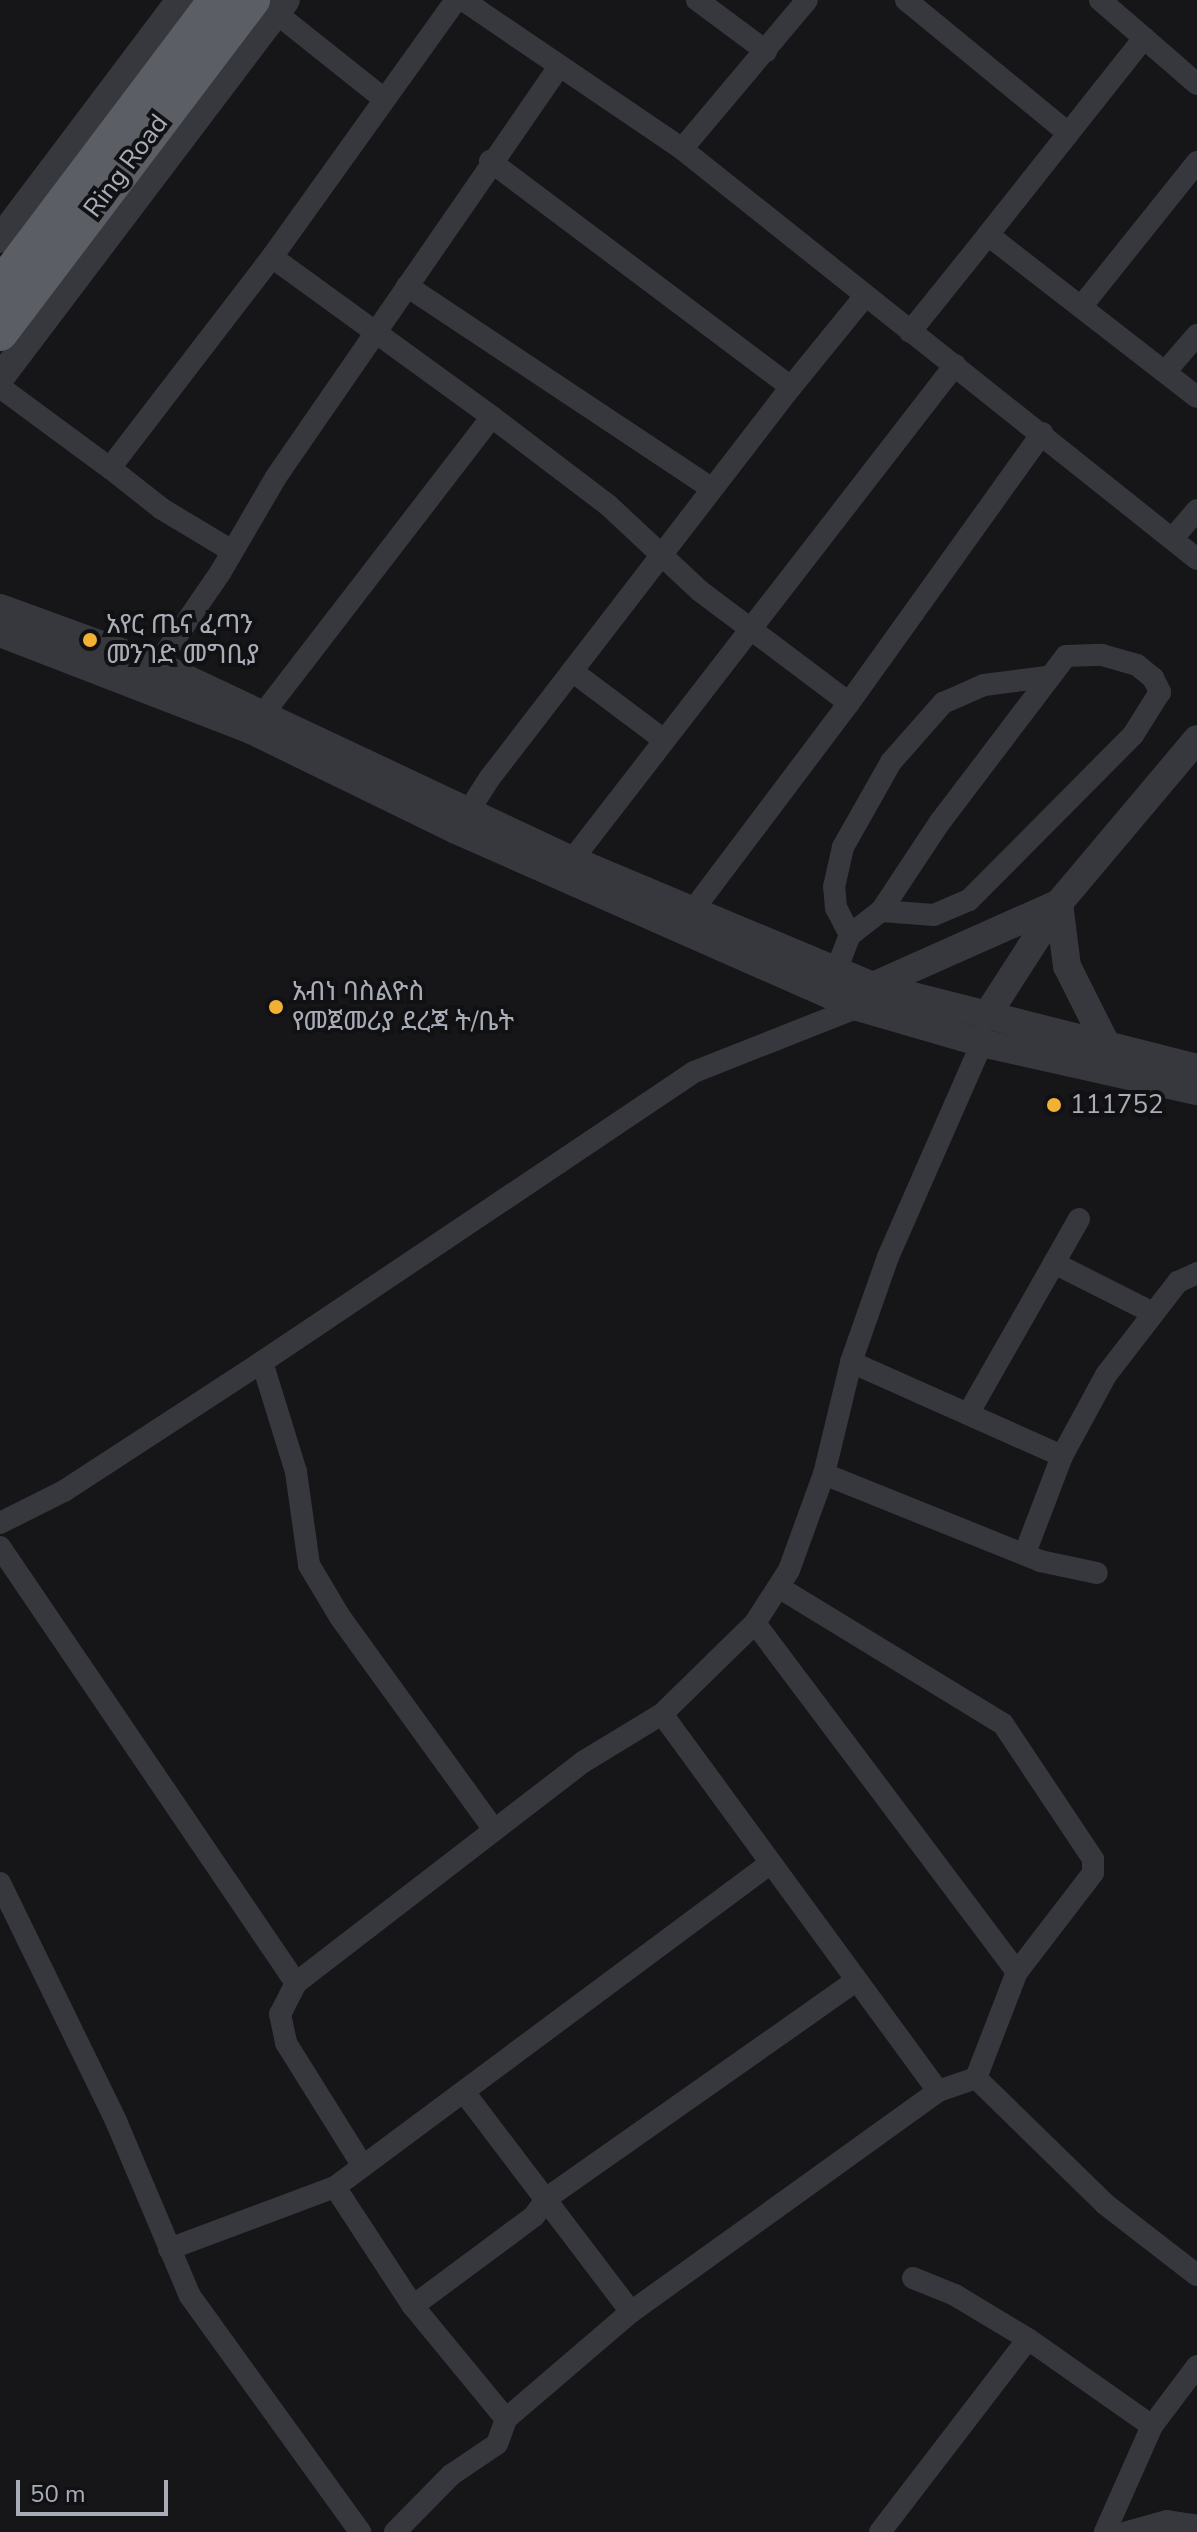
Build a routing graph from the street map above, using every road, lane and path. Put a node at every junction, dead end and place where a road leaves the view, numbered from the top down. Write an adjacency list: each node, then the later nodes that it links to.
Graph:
1 (180, 0): 20 (street)
2 (216, 0): 23 (highway, Ring Road)
3 (456, 0): 14 (street)
4 (463, 0): 12 (street)
5 (697, 0): 11 (street)
6 (807, 0): 11 (street)
7 (906, 0): 15 (street)
8 (1100, 0): 10 (street)
9 (271, 4): 14 (street); 27 (highway, Ring Road); 32 (street)
10 (1144, 38): 13 (street); 15 (street)
11 (766, 51): 16 (street)
12 (559, 67): 16 (street); 17 (street)
13 (1197, 84)
14 (383, 98): 21 (street)
15 (1068, 133): 19 (street)
16 (682, 149): 24 (street)
17 (490, 161): 22 (street); 34 (street)
18 (1197, 162): 25 (street)
19 (988, 235): 25 (street); 26 (street)
20 (0, 239)
21 (272, 257): 28 (street); 38 (street)
22 (407, 286): 28 (street); 39 (street)
23 (0, 287)
24 (865, 296): 26 (street); 34 (street)
25 (1081, 307): 31 (street)
26 (910, 332): 30 (street)
27 (0, 333)
28 (374, 334): 36 (street); 42 (street)
29 (1197, 335): 31 (street)
30 (955, 365): 37 (street); 46 (street)
31 (1165, 372): 35 (street)
32 (0, 378)
33 (0, 387): 38 (street)
34 (791, 387): 39 (street)
35 (1197, 397)
36 (492, 417): 43 (street); 52 (street)
37 (1042, 433): 41 (street); 51 (street)
38 (110, 468): 42 (street)
39 (712, 489): 43 (street)
40 (1197, 510): 41 (street)
41 (1172, 539): 44 (street)
42 (232, 551): 48 (street)
43 (663, 552): 46 (street); 49 (street)
44 (1197, 559)
45 (0, 608): 48 (street)
46 (748, 628): 51 (street); 54 (street)
47 (0, 633): 55 (street)
48 (157, 665): 52 (street)
49 (572, 671): 54 (street); 55 (street)
50 (1046, 677): 59 (street); 59 (street); 60 (street)
51 (849, 703): 58 (street)
52 (263, 714): 55 (street)
53 (1197, 739): 57 (street)
54 (664, 740): 56 (street)
55 (463, 820): 56 (street); 62 (street)
56 (572, 860): 58 (street)
57 (1059, 903): 62 (street); 63 (street); 64 (street)
58 (693, 910): 61 (street)
59 (881, 911): 60 (street)
60 (850, 935): 61 (street)
61 (836, 971): 62 (street)
62 (865, 996): 63 (street); 71 (street)
63 (984, 1030): 64 (street); 66 (street); 72 (street)
64 (1107, 1046): 65 (street)
65 (1197, 1068)
66 (1197, 1091)
67 (1079, 1219): 68 (street)
68 (1054, 1263): 70 (street); 73 (street)
69 (1197, 1273): 70 (street)
70 (1153, 1313): 74 (street)
71 (262, 1362): 76 (street); 83 (street)
72 (851, 1362): 73 (street); 75 (street)
73 (968, 1414): 74 (street)
74 (1062, 1456): 78 (street)
75 (824, 1474): 78 (street); 80 (street)
76 (0, 1523)
77 (0, 1547): 88 (street)
78 (1025, 1553): 79 (street)
79 (1097, 1573)
80 (780, 1588): 81 (street); 86 (street)
81 (755, 1623): 82 (street); 86 (street)
82 (662, 1714): 83 (street); 84 (street)
83 (493, 1828): 88 (street)
84 (768, 1865): 87 (street); 91 (street)
85 (0, 1883): 95 (street)
86 (1017, 1972): 89 (street)
87 (854, 1982): 90 (street); 94 (street)
88 (296, 1983): 92 (street)
89 (976, 2078): 90 (street); 96 (street)
90 (938, 2091): 99 (street)
91 (464, 2092): 92 (street); 94 (street)
92 (363, 2166): 93 (street)
93 (335, 2187): 95 (street); 98 (street)
94 (547, 2198): 98 (street); 99 (street)
95 (169, 2249): 105 (street)
96 (1197, 2275)
97 (913, 2278): 100 (street)
98 (413, 2306): 102 (street)
99 (631, 2312): 102 (street)
100 (1028, 2339): 103 (street); 107 (street)
101 (1197, 2366): 103 (street)
102 (506, 2419): 106 (street)
103 (1152, 2426): 108 (street)
104 (1197, 2526): 109 (street)
105 (360, 2532)
106 (395, 2532)
107 (880, 2532)
108 (1105, 2532)
109 (1127, 2532)

